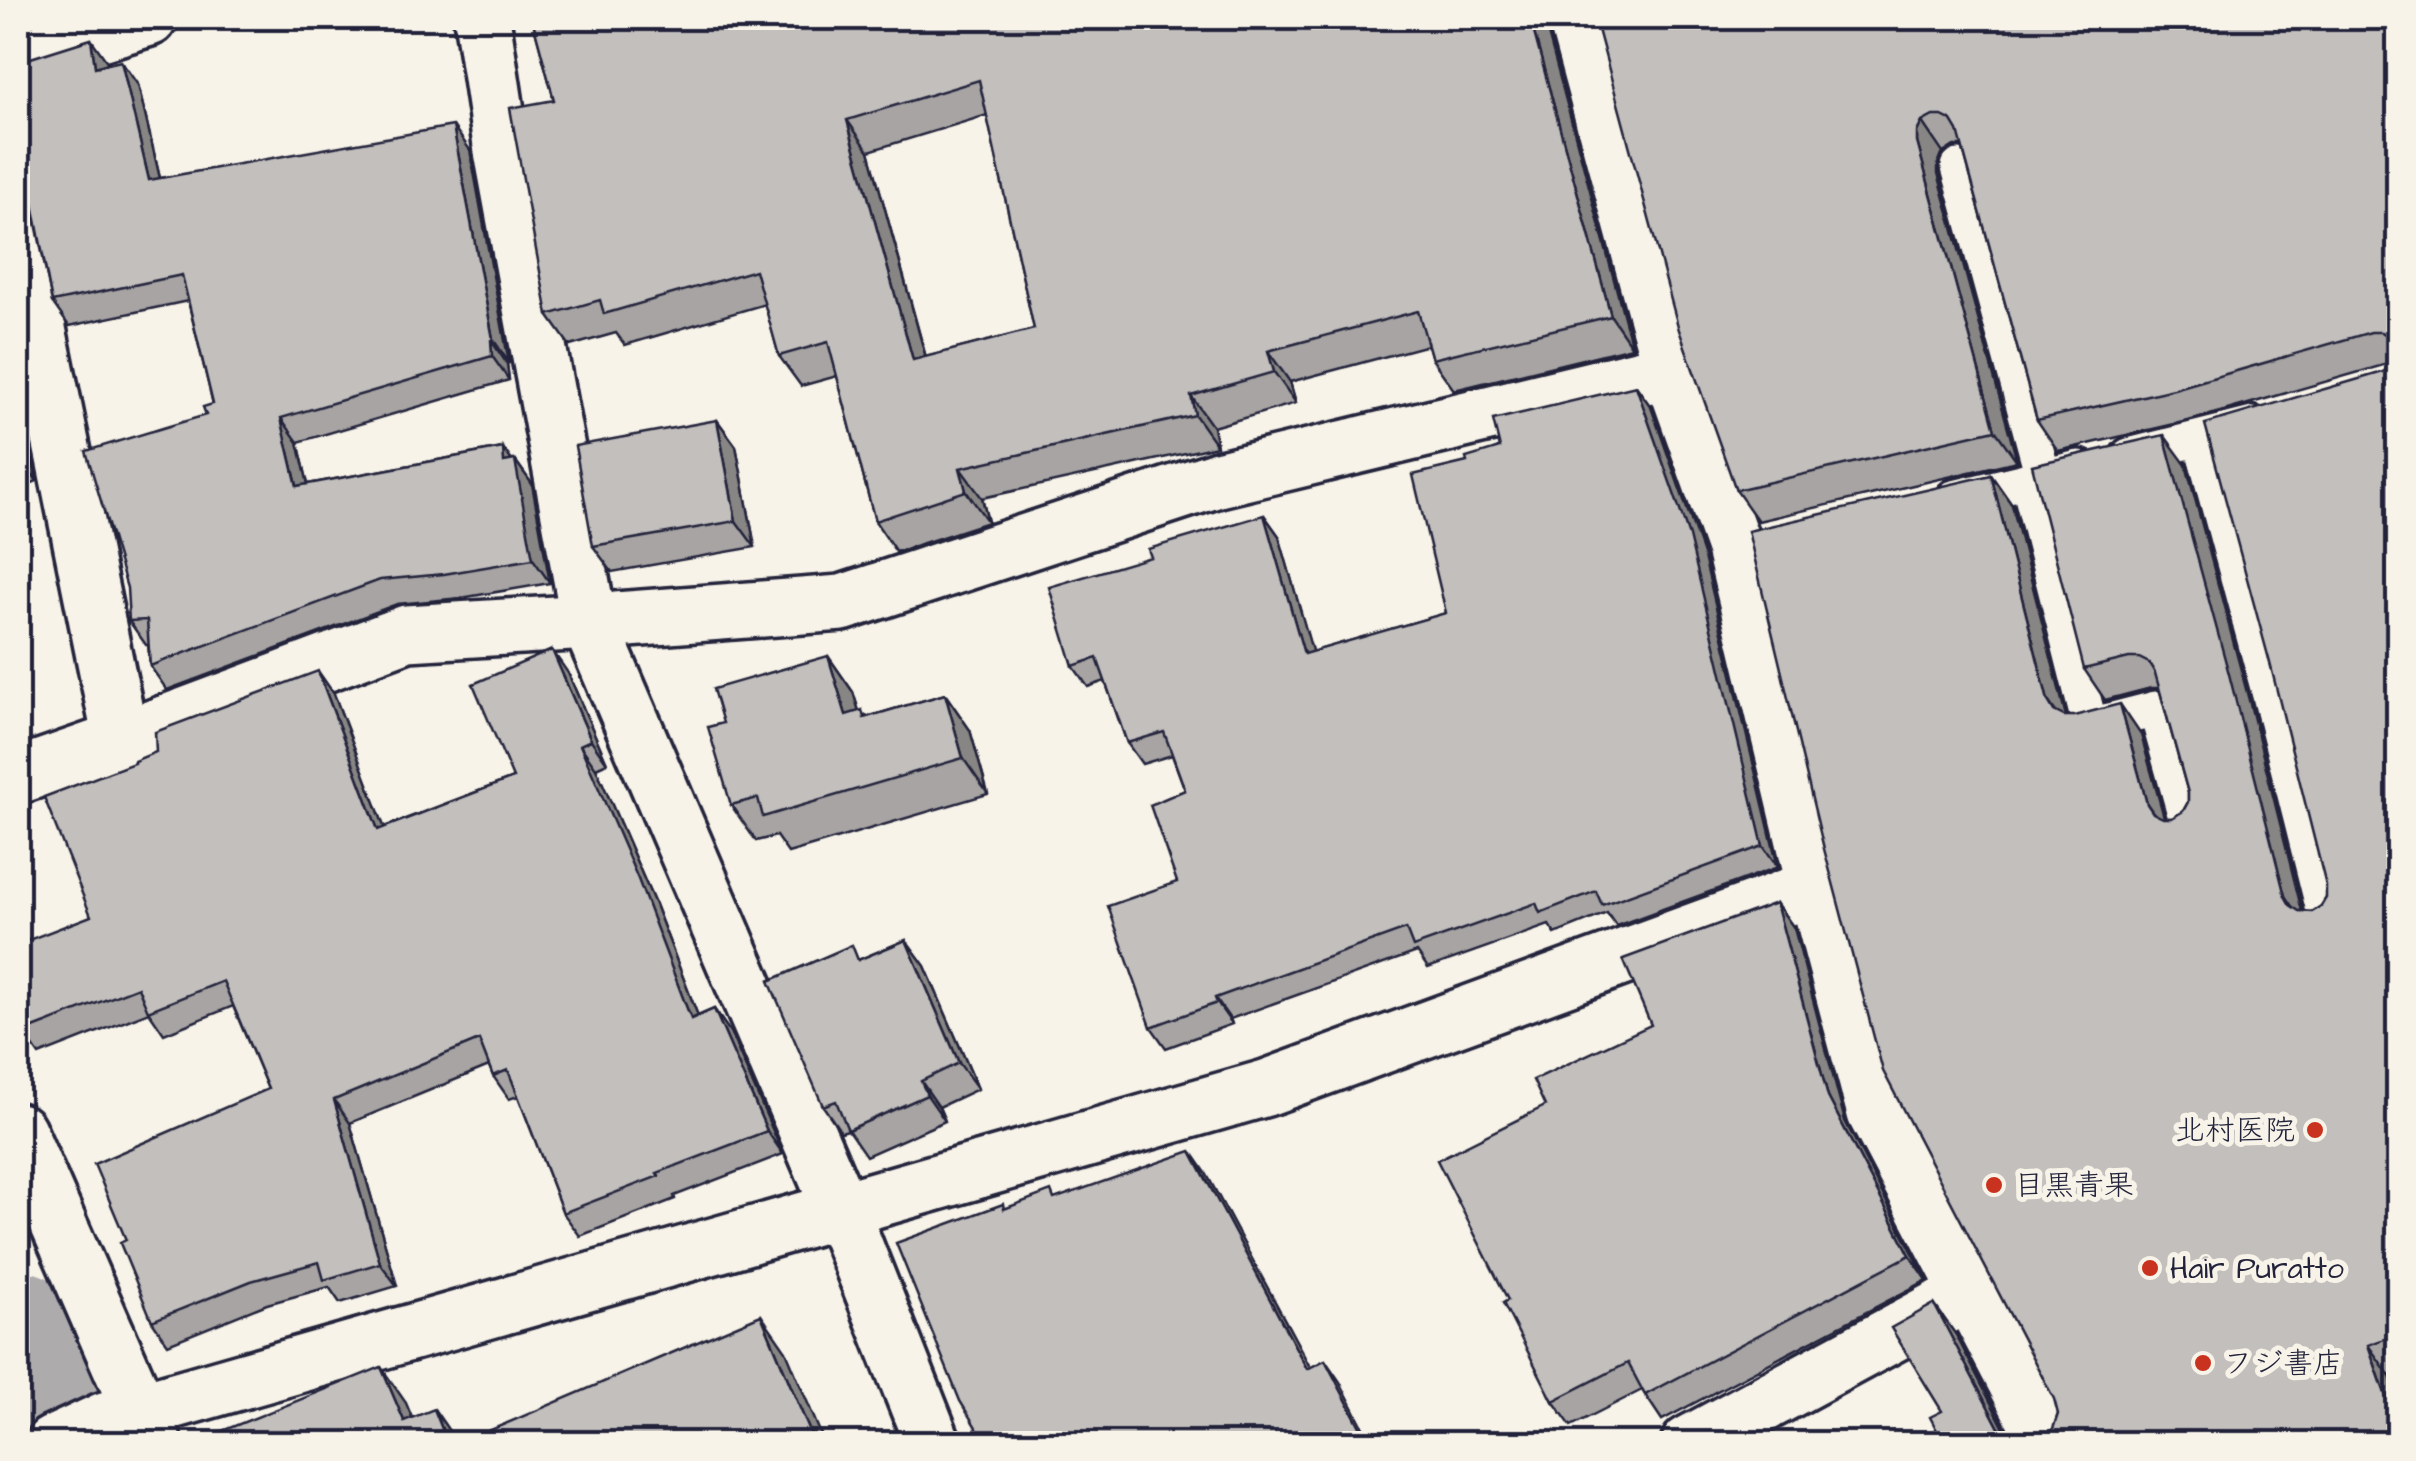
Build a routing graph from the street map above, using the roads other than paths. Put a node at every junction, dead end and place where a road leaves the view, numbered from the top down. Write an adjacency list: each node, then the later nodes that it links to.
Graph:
1 (150, 18): 4 (street)
2 (482, 18): 12 (street)
3 (1576, 18): 7 (street)
4 (18, 58)
5 (1959, 167): 10 (lane)
6 (18, 230): 13 (street)
7 (1670, 370): 12 (street); 16 (street)
8 (2290, 414): 9 (lane)
9 (2200, 440): 10 (lane); 17 (lane)
10 (2036, 478): 11 (lane); 15 (lane)
11 (1918, 506)
12 (589, 622): 13 (street); 19 (street)
13 (120, 740): 14 (street)
14 (18, 776)
15 (2190, 828)
16 (1815, 887): 19 (street); 20 (street)
17 (2328, 922)
18 (18, 1130): 21 (street)
19 (841, 1211): 21 (street); 23 (street)
20 (1968, 1293): 24 (street); 25 (street)
21 (133, 1424): 22 (street)
22 (53, 1444)
23 (933, 1444)
24 (1690, 1444)
25 (2048, 1444)

